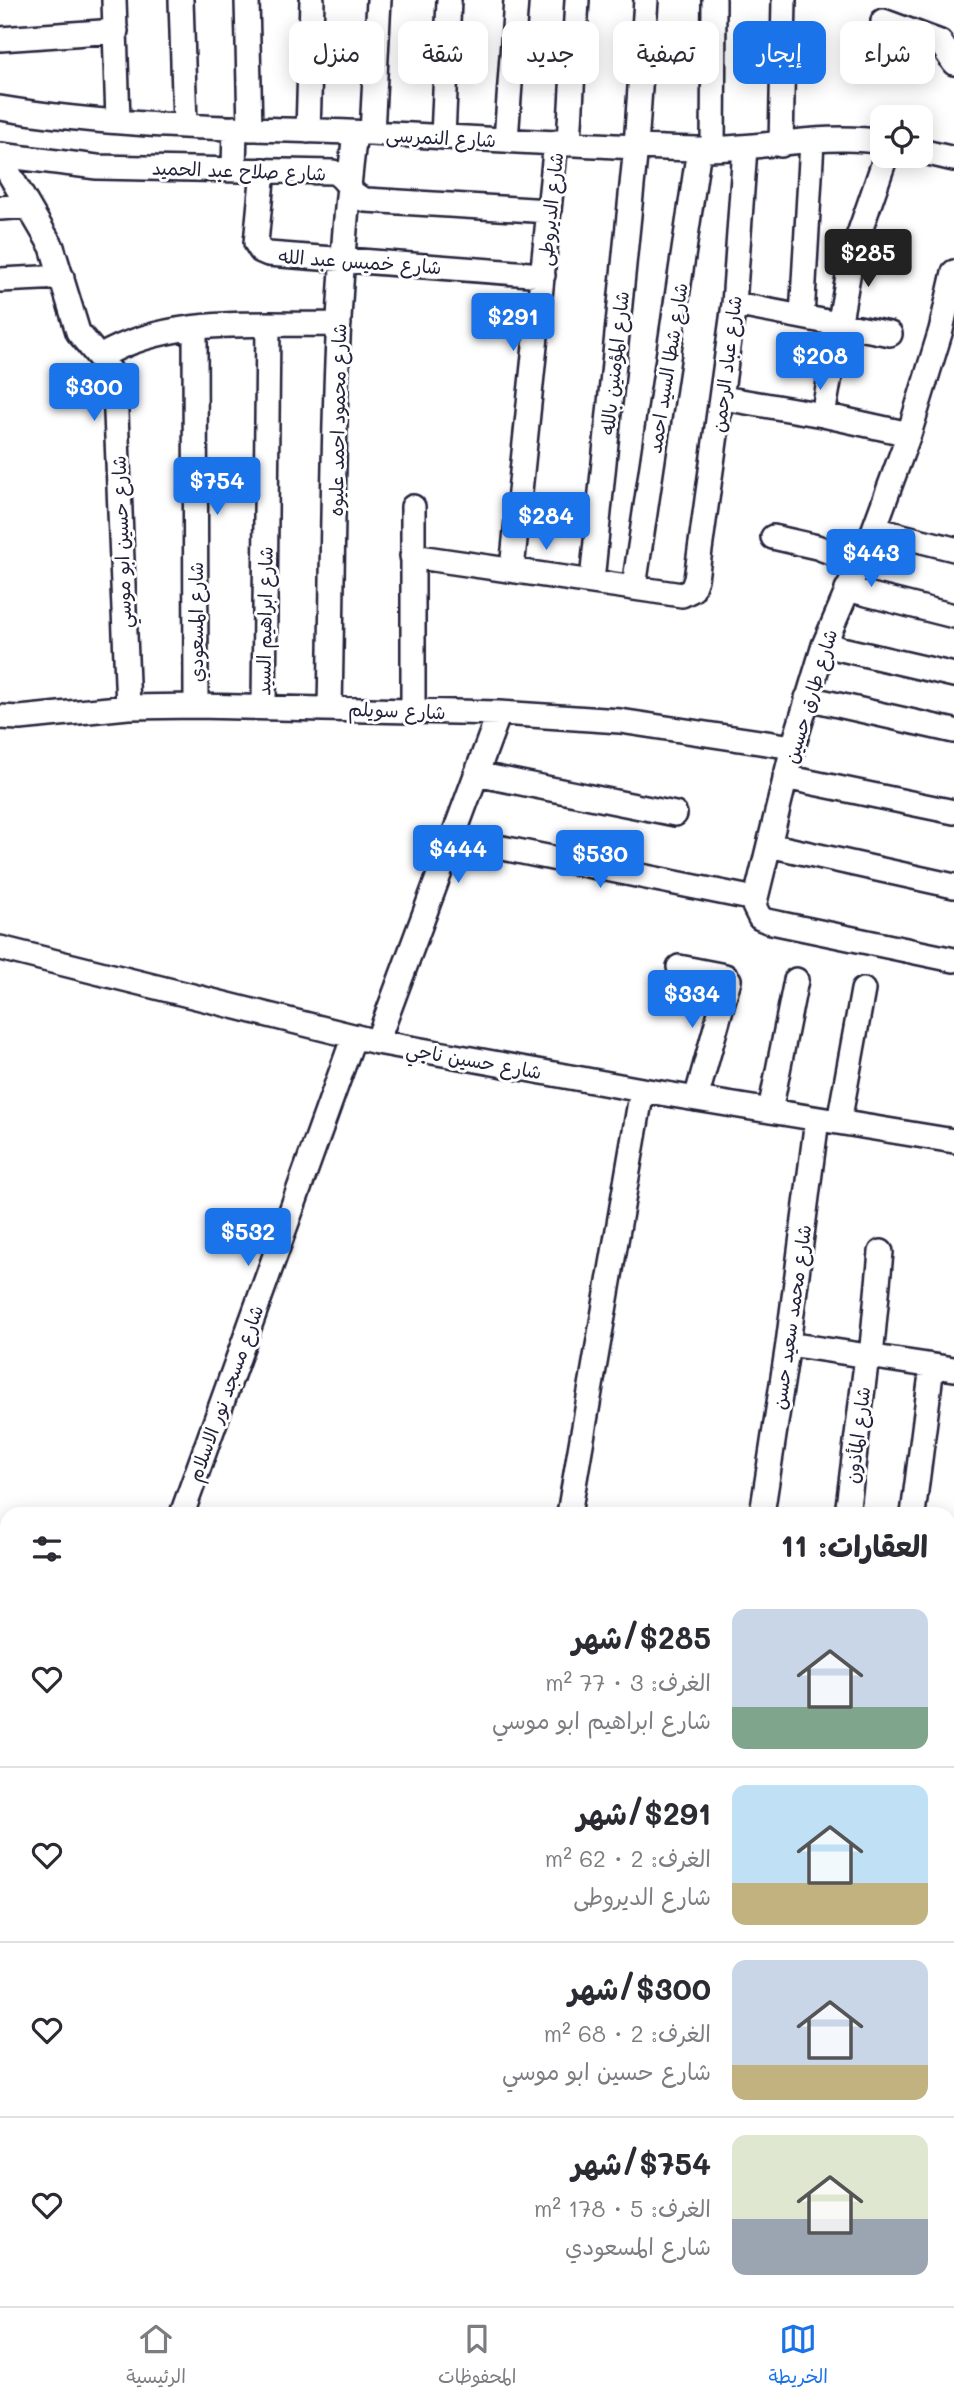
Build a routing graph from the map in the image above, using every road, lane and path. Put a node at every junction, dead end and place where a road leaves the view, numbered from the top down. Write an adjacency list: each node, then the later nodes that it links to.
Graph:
1 (114, 0): 12 (street)
2 (181, 0): 18 (street)
3 (247, 0): 19 (street)
4 (312, 0): 20 (street)
5 (379, 0): 21 (street, شارع محمود احمد عليوه)
6 (449, 0): 22 (street)
7 (516, 0): 23 (street)
8 (577, 0): 25 (street)
9 (646, 0): 28 (street, شارع المؤمنين بالله)
10 (714, 0): 30 (street, شارع شطا السيد احمد)
11 (784, 0): 27 (street)
12 (116, 31): 13 (street); 17 (street)
13 (0, 39)
14 (935, 40): 15 (street)
15 (954, 63)
16 (0, 108): 17 (street, شارع النمرسى)
17 (118, 120): 18 (street, شارع النمرسى)
18 (185, 125): 19 (street, شارع النمرسى)
19 (242, 128): 20 (street, شارع النمرسى); 35 (street)
20 (309, 131): 21 (street, شارع النمرسى)
21 (364, 133): 22 (street, شارع النمرسى); 37 (street, شارع محمود احمد عليوه)
22 (443, 137): 23 (street, شارع النمرسى)
23 (506, 139): 25 (street, شارع النمرسى)
24 (870, 141): 26 (street, شارع النمرسى)
25 (562, 142): 28 (street, شارع النمرسى); 40 (street, شارع الديروطى)
26 (812, 142): 27 (street, شارع النمرسى); 47 (street)
27 (781, 145): 29 (street, شارع النمرسى)
28 (636, 146): 30 (street, شارع النمرسى); 64 (street, شارع المؤمنين بالله)
29 (746, 148): 30 (street, شارع النمرسى); 46 (street, شارع عباد الرحمن)
30 (706, 149): 65 (street, شارع شطا السيد احمد)
31 (933, 154): 33 (street)
32 (0, 157): 35 (street, شارع صلاح عبد الحميد); 38 (street, شارع حسين ابو موسي)
33 (954, 159)
34 (882, 168): 49 (street)
35 (234, 169): 36 (street, شارع صلاح عبد الحميد)
36 (264, 170): 37 (street, شارع صلاح عبد الحميد); 41 (street, شارع خميس عبد الله)
37 (348, 187): 40 (street, شارع صلاح عبد الحميد); 41 (street, شارع محمود احمد عليوه)
38 (28, 206): 39 (street); 44 (street, شارع حسين ابو موسي)
39 (0, 208)
40 (550, 211): 43 (street, شارع الديروطى)
41 (343, 260): 43 (street, شارع خميس عبد الله); 48 (street, شارع محمود احمد عليوه)
42 (954, 272): 56 (street, شارع طارق حسين)
43 (543, 275): 63 (street, شارع الديروطى)
44 (62, 277): 45 (street); 53 (street, شارع حسين ابو موسي)
45 (0, 280)
46 (734, 304): 47 (street); 54 (street, شارع عباد الرحمن)
47 (802, 317): 49 (street)
48 (339, 324): 50 (street); 74 (street, شارع محمود احمد عليوه)
49 (839, 324): 52 (street); 55 (street)
50 (268, 326): 51 (street); 71 (street, شارع ابراهيم السيد)
51 (195, 328): 53 (street); 73 (street, شارع المسعودي)
52 (890, 334)
53 (100, 357): 72 (street, شارع حسين ابو موسي)
54 (723, 398): 55 (street); 65 (street, شارع عباد الرحمن)
55 (823, 415): 56 (street)
56 (909, 434): 58 (street, شارع طارق حسين)
57 (413, 508): 61 (street)
58 (874, 529): 60 (street); 62 (street, شارع طارق حسين)
59 (774, 537): 62 (street)
60 (954, 549)
61 (412, 556): 63 (street); 75 (street)
62 (859, 563): 66 (street, شارع طارق حسين)
63 (512, 569): 64 (street)
64 (592, 581): 65 (street)
65 (634, 587)
66 (847, 589): 67 (street); 68 (street, شارع طارق حسين)
67 (954, 617)
68 (824, 645): 69 (street); 70 (street, شارع طارق حسين)
69 (954, 675)
70 (807, 698): 78 (street); 79 (street, شارع طارق حسين)
71 (264, 705): 73 (street, شارع سويلم); 74 (street, شارع سويلم)
72 (128, 706): 73 (street, شارع سويلم); 77 (street, شارع سويلم)
73 (196, 706)
74 (330, 708): 75 (street, شارع سويلم)
75 (413, 711): 76 (street, شارع سويلم)
76 (499, 713): 79 (street, شارع سويلم); 80 (street, شارع مسجد نور الاسلام)
77 (0, 717)
78 (954, 731)
79 (793, 747): 81 (street, شارع طارق حسين)
80 (476, 774): 83 (street); 84 (street, شارع مسجد نور الاسلام)
81 (785, 777): 82 (street); 85 (street, شارع طارق حسين)
82 (954, 812)
83 (675, 814)
84 (453, 838): 87 (street); 93 (street, شارع مسجد نور الاسلام)
85 (769, 845): 86 (street); 87 (street, شارع طارق حسين)
86 (954, 886)
87 (755, 899): 89 (street)
88 (0, 947): 93 (street, شارع حسين ناجي)
89 (954, 960)
90 (679, 967): 95 (street)
91 (796, 980): 96 (street)
92 (863, 990): 97 (street, شارع محمد سعيد حسن)
93 (365, 1039): 94 (street, شارع حسين ناجي); 103 (street, شارع مسجد نور الاسلام)
94 (642, 1090): 95 (street, شارع حسين ناجي); 104 (street)
95 (696, 1099): 96 (street, شارع حسين ناجي)
96 (770, 1111): 97 (street, شارع حسين ناجي)
97 (828, 1121): 98 (street, شارع حسين ناجي); 100 (street, شارع محمد سعيد حسن)
98 (954, 1141)
99 (881, 1252): 101 (street, شارع المأذون)
100 (788, 1344): 101 (street); 105 (street, شارع محمد سعيد حسن)
101 (869, 1356): 102 (street); 106 (street, شارع المأذون)
102 (943, 1368): 107 (street)
103 (185, 1507)
104 (570, 1507)
105 (763, 1507)
106 (848, 1507)
107 (914, 1507)

